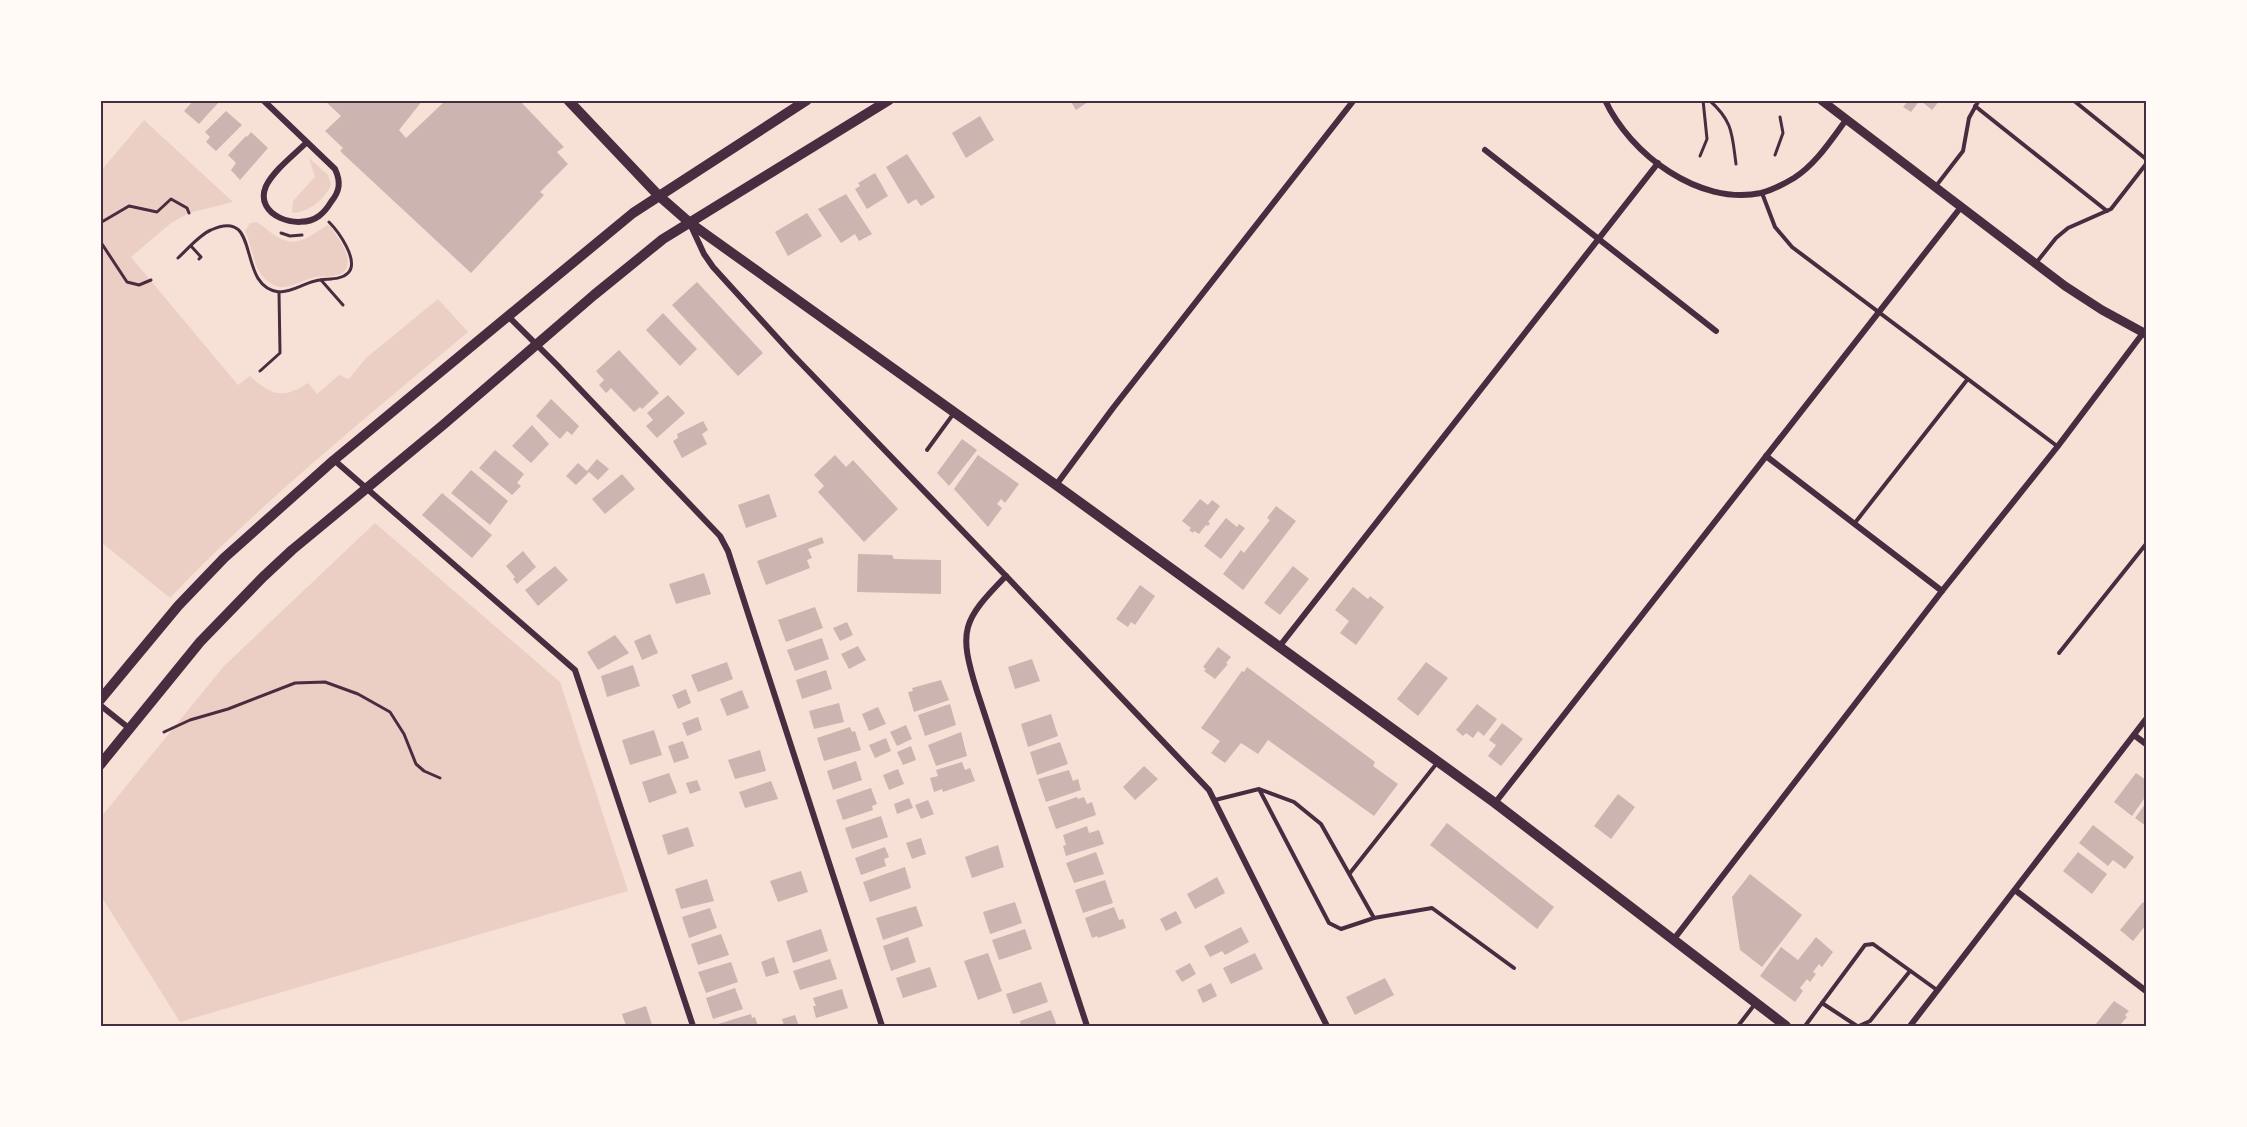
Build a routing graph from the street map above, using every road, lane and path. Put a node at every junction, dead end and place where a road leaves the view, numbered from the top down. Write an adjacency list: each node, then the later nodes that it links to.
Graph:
1 (263, 100): 15 (street)
2 (568, 100): 25 (main road)
3 (807, 100): 25 (main road)
4 (1354, 100): 56 (street)
5 (1605, 100): 20 (street)
6 (1703, 100): 18 (path)
7 (1709, 100): 21 (path)
8 (1979, 100): 12 (lane)
9 (2073, 100): 19 (lane)
10 (887, 101): 30 (main road)
11 (1828, 102): 14 (street)
12 (1975, 106): 23 (lane); 27 (lane)
13 (1780, 117): 17 (path)
14 (1846, 120): 23 (street); 24 (street)
15 (307, 142): 15 (street)
16 (1485, 150): 34 (street)
17 (1775, 155)
18 (1700, 156)
19 (2146, 159)
20 (1658, 163): 24 (street); 34 (street)
21 (1736, 164)
22 (2146, 164): 27 (lane)
23 (1935, 188): 26 (street)
24 (1761, 192): 44 (lane)
25 (658, 195): 30 (main road); 45 (main road)
26 (1961, 207): 39 (street); 44 (street)
27 (2107, 211): 39 (lane)
28 (189, 213): 29 (path)
29 (100, 223)
30 (690, 223): 48 (main road); 51 (main road); 60 (street)
31 (323, 224): 41 (path)
32 (281, 233): 33 (path)
33 (307, 234)
34 (1599, 240): 46 (street); 62 (street)
35 (100, 241): 40 (path)
36 (191, 246): 37 (path); 38 (path); 42 (path)
37 (178, 258)
38 (199, 259)
39 (2036, 264): 47 (street)
40 (151, 280)
41 (321, 280): 42 (path); 43 (path)
42 (279, 292): 49 (path)
43 (343, 305)
44 (1879, 313): 50 (lane); 54 (street)
45 (508, 316): 48 (street); 55 (main road)
46 (1716, 331)
47 (2145, 333): 52 (street)
48 (537, 344): 57 (main road); 88 (street)
49 (260, 370)
50 (1967, 380): 52 (lane); 58 (lane)
51 (955, 412): 53 (lane); 56 (main road)
52 (2058, 446): 61 (street)
53 (927, 450)
54 (1766, 456): 58 (street); 76 (street)
55 (334, 460): 57 (street); 64 (main road)
56 (1056, 485): 62 (main road)
57 (366, 488): 67 (main road); 87 (street)
58 (1854, 524): 61 (street)
59 (2146, 544): 63 (lane)
60 (1006, 576): 75 (street); 89 (street)
61 (1942, 591): 80 (street)
62 (1279, 648): 71 (main road)
63 (2059, 653)
64 (100, 700)
65 (100, 705): 67 (street)
66 (2146, 719): 69 (street)
67 (130, 729): 72 (main road)
68 (164, 732): 73 (path)
69 (2134, 735): 70 (street); 78 (street)
70 (2146, 744)
71 (1438, 762): 76 (main road); 77 (lane)
72 (100, 765)
73 (440, 778)
74 (1259, 789): 75 (lane); 77 (lane); 79 (lane)
75 (1214, 801): 90 (street)
76 (1495, 803): 80 (main road)
77 (1350, 873): 79 (lane)
78 (2015, 890): 83 (street); 84 (street)
79 (1374, 918): 81 (lane)
80 (1674, 939): 85 (main road)
81 (1514, 968)
82 (1910, 971): 83 (lane); 86 (lane); 94 (lane)
83 (1938, 991): 95 (street)
84 (2146, 991)
85 (1756, 1003): 91 (lane); 92 (main road)
86 (1822, 1003): 93 (lane); 94 (lane)
87 (693, 1026)
88 (882, 1026)
89 (1087, 1026)
90 (1327, 1026)
91 (1738, 1026)
92 (1786, 1026)
93 (1805, 1026)
94 (1858, 1026)
95 (1910, 1026)

